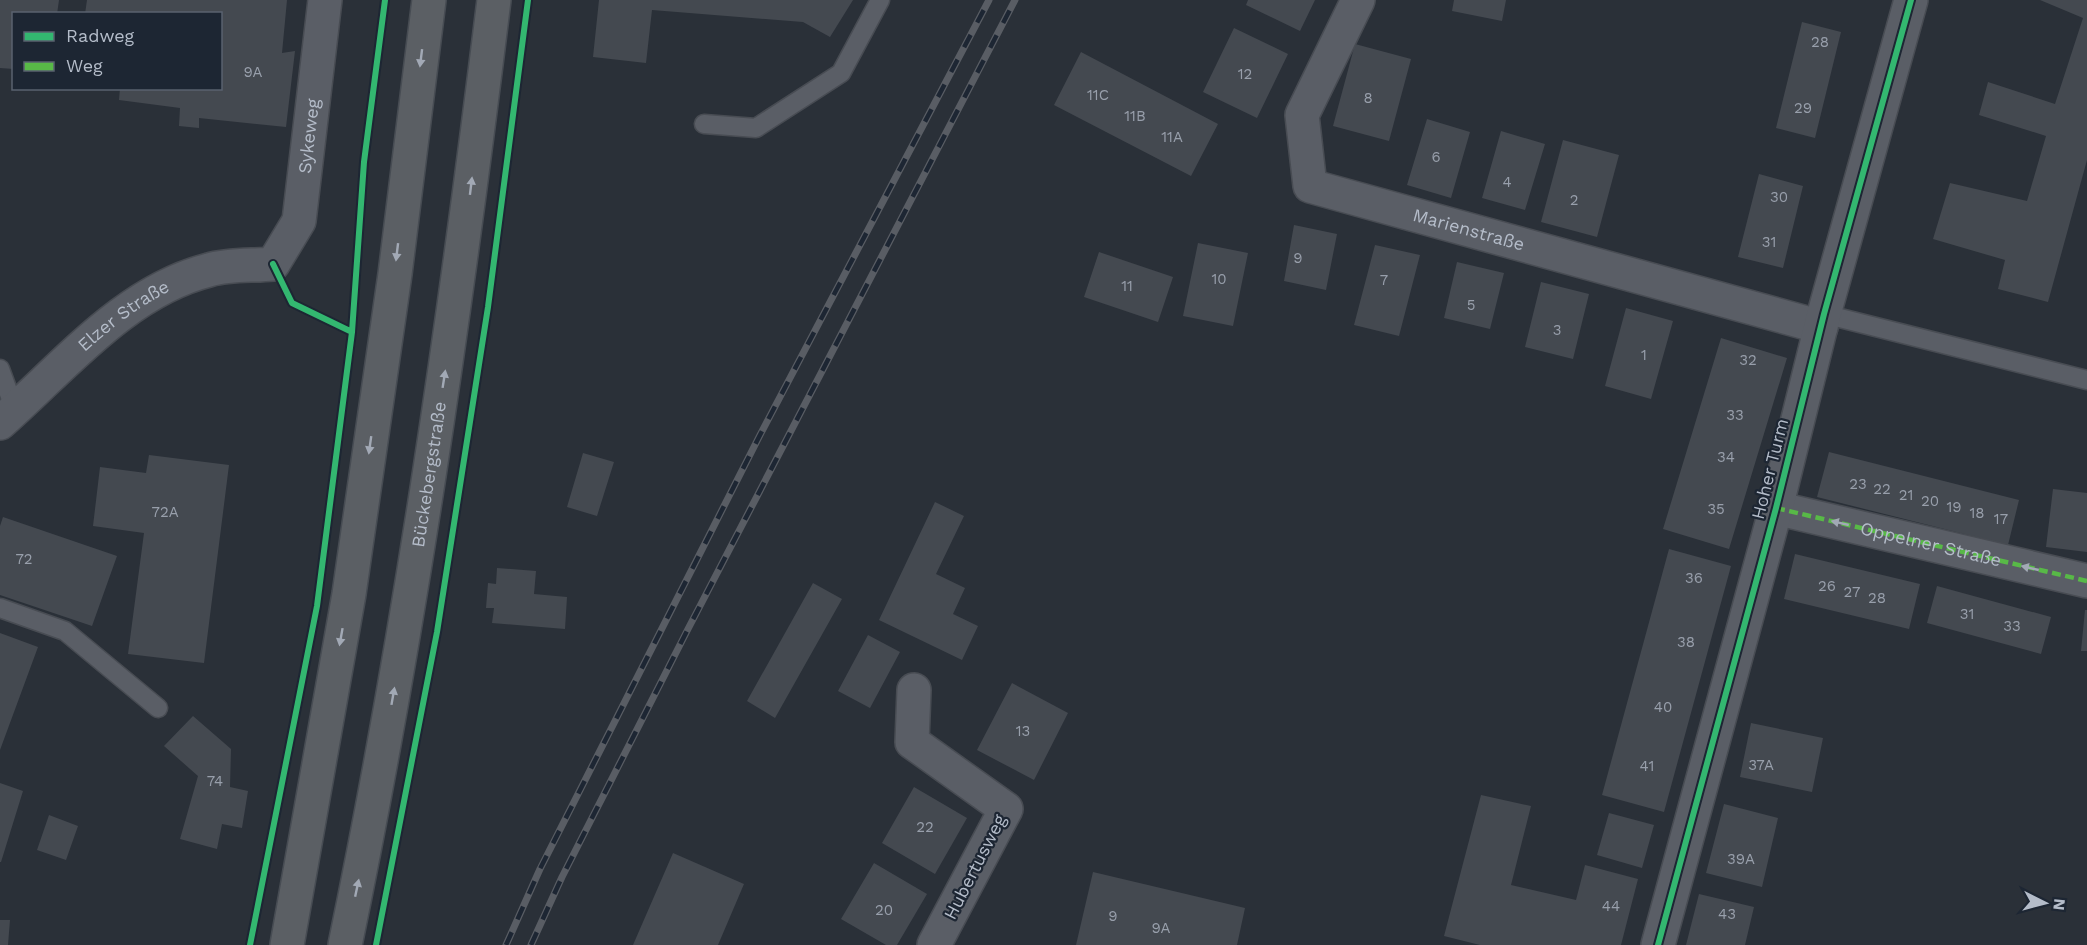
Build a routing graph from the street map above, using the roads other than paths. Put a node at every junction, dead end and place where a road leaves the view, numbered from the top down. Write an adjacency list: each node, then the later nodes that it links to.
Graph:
1 (325, 0): 8 (street, Sykeweg)
2 (429, 0): 18 (highway, one-way to 18)
3 (494, 0): 19 (highway, Bückebergstraße, one-way to 3)
4 (880, 0): 7 (lane)
5 (1358, 0): 9 (street, Marienstraße)
6 (1911, 0): 9 (street, Hoher Turm)
7 (704, 124)
8 (273, 264): 12 (street, Elzer Straße)
9 (1822, 321): 11 (lane); 13 (street, Hoher Turm)
10 (0, 369): 12 (lane)
11 (2087, 380)
12 (7, 417)
13 (1776, 508): 14 (street, Oppelner Straße, one-way to 13); 21 (street, Hoher Turm)
14 (2087, 581)
15 (0, 608): 17 (lane)
16 (914, 690): 20 (street, Hubertusweg)
17 (158, 708)
18 (287, 945)
19 (345, 945)
20 (934, 945)
21 (1658, 945)

